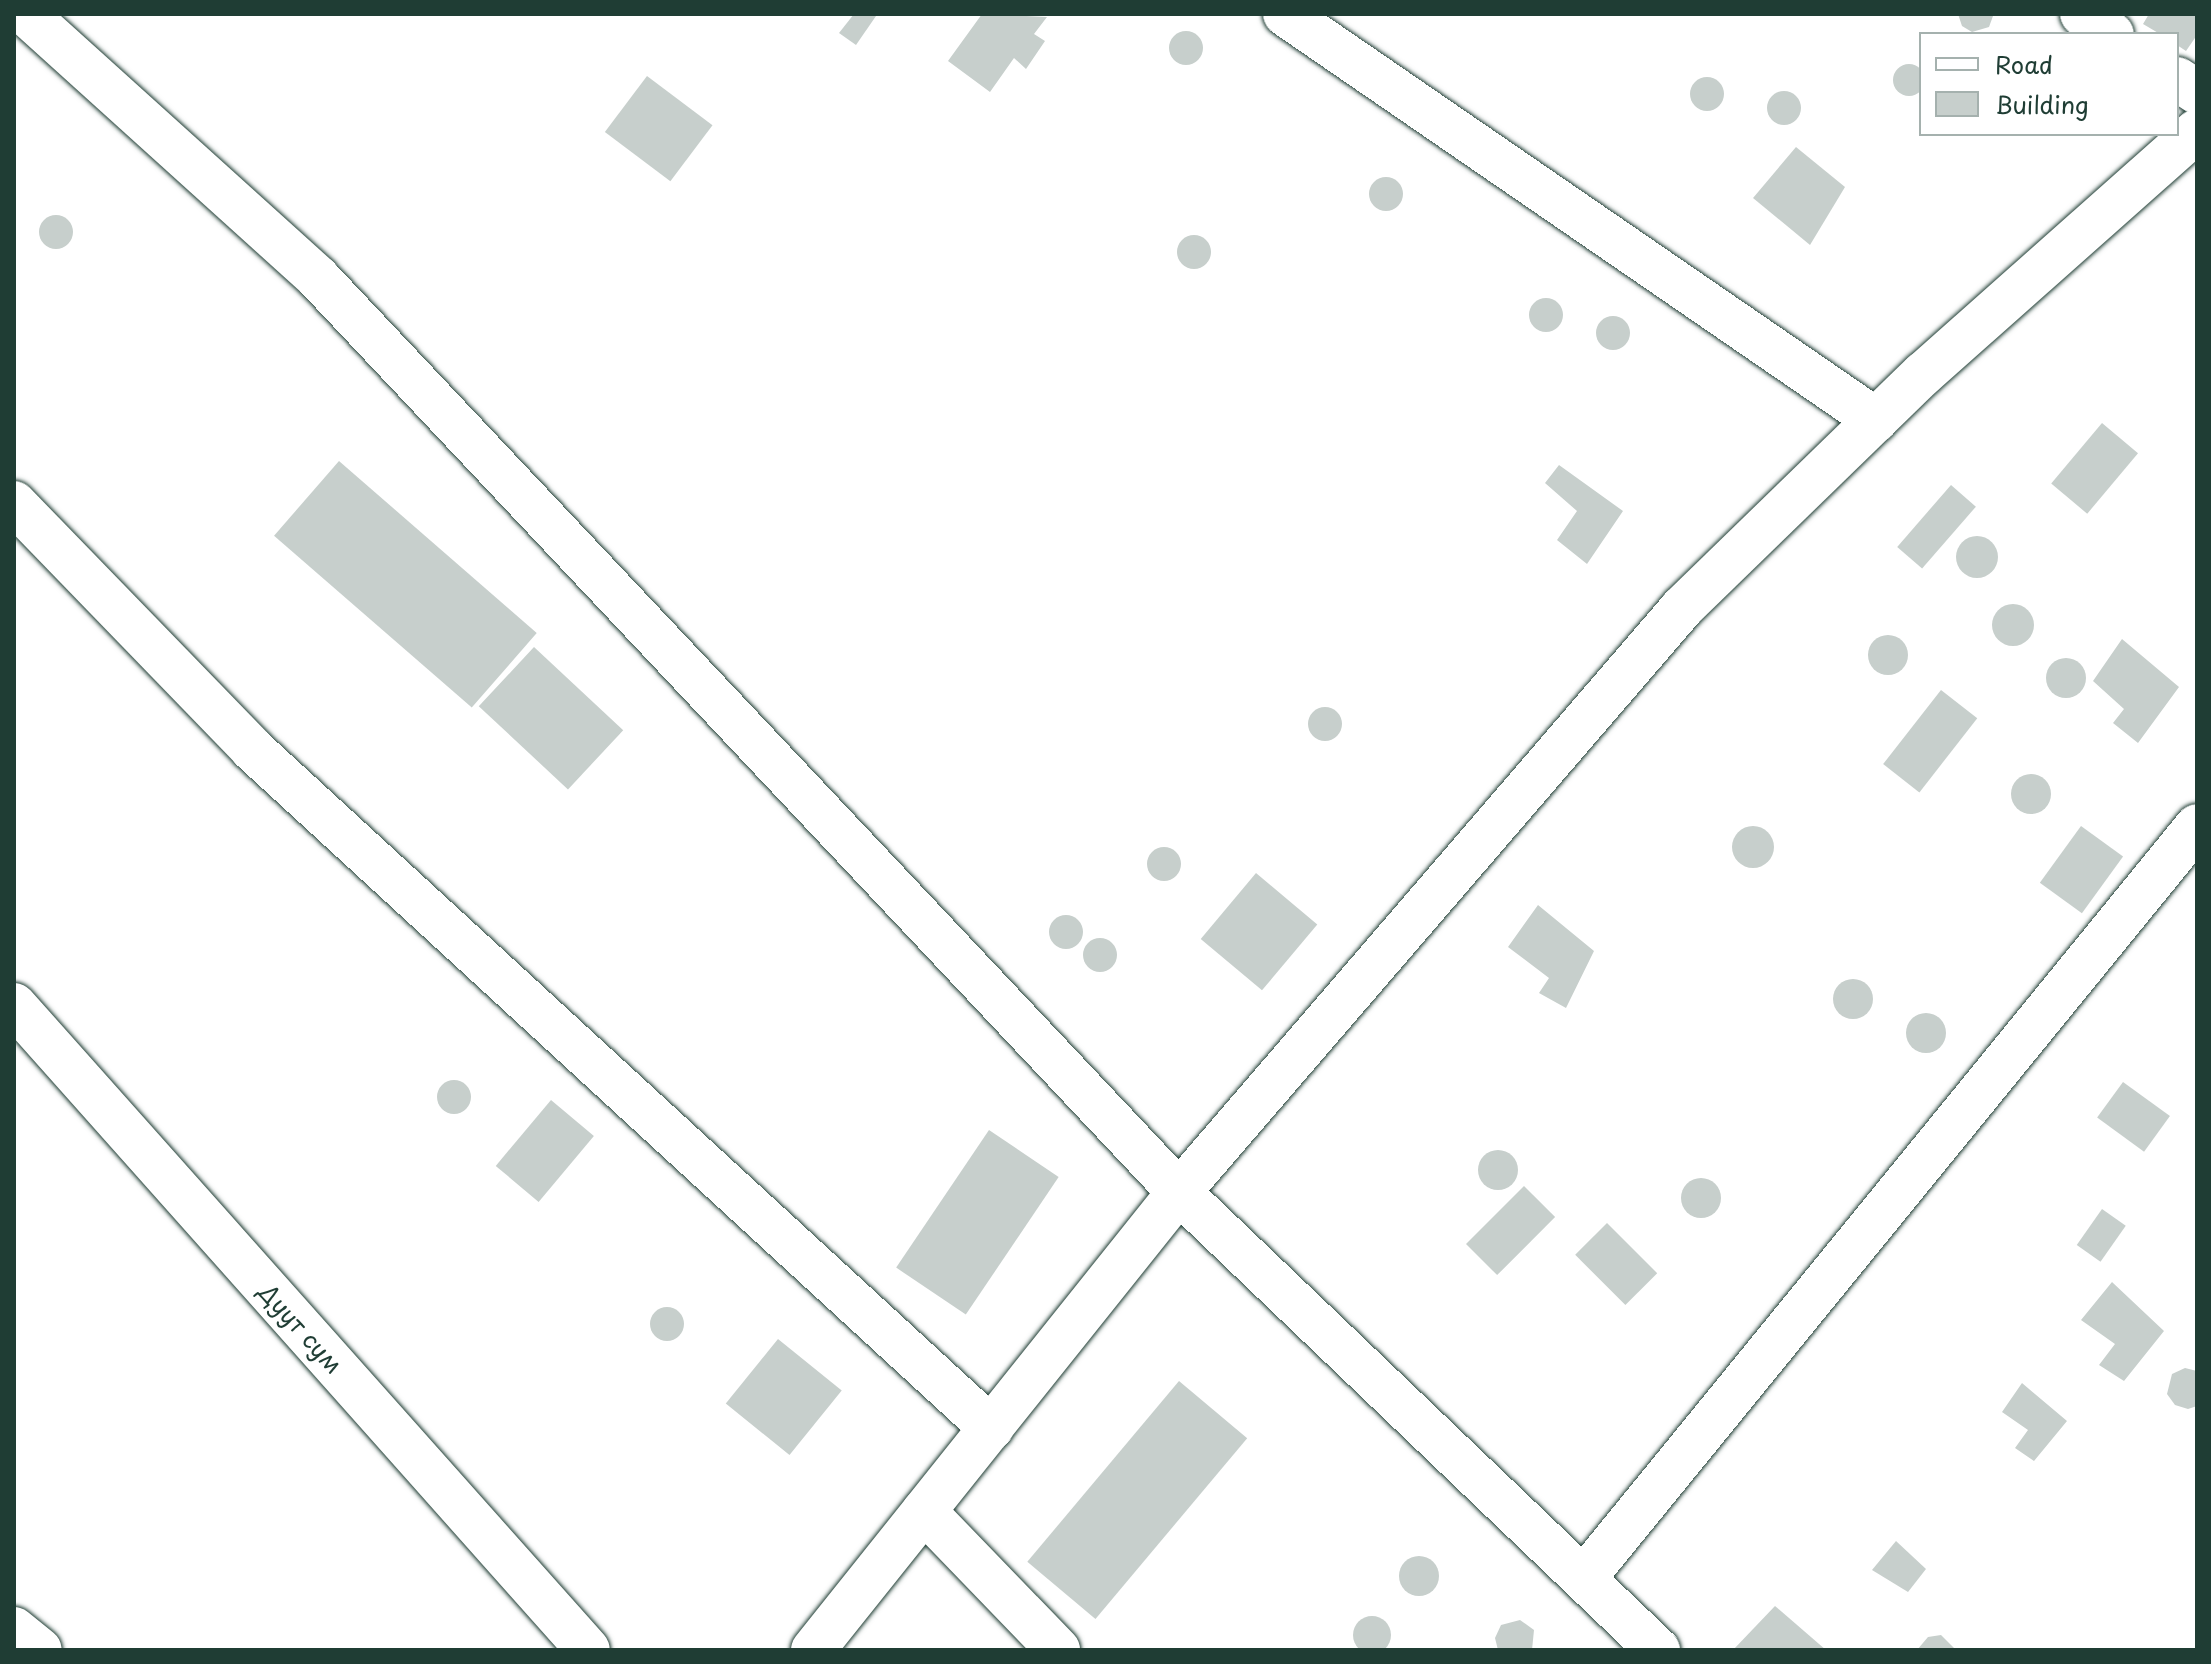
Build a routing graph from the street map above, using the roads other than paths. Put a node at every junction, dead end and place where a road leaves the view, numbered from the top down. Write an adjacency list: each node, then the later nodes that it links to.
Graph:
1 (26, 14): 12 (street)
2 (1285, 14): 8 (street)
3 (2082, 14): 4 (street)
4 (2109, 32)
5 (2179, 80): 6 (street)
6 (2197, 92)
7 (2197, 131): 8 (street)
8 (1876, 420): 12 (street)
9 (14, 503): 13 (street)
10 (2197, 826): 15 (street)
11 (14, 1005): 18 (street, Дуут сум)
12 (1179, 1192): 13 (street); 15 (street)
13 (991, 1428): 14 (street)
14 (924, 1511): 19 (street); 20 (street)
15 (1584, 1578): 21 (street)
16 (14, 1629): 17 (street)
17 (40, 1650)
18 (588, 1650)
19 (813, 1650)
20 (1058, 1650)
21 (1658, 1650)

